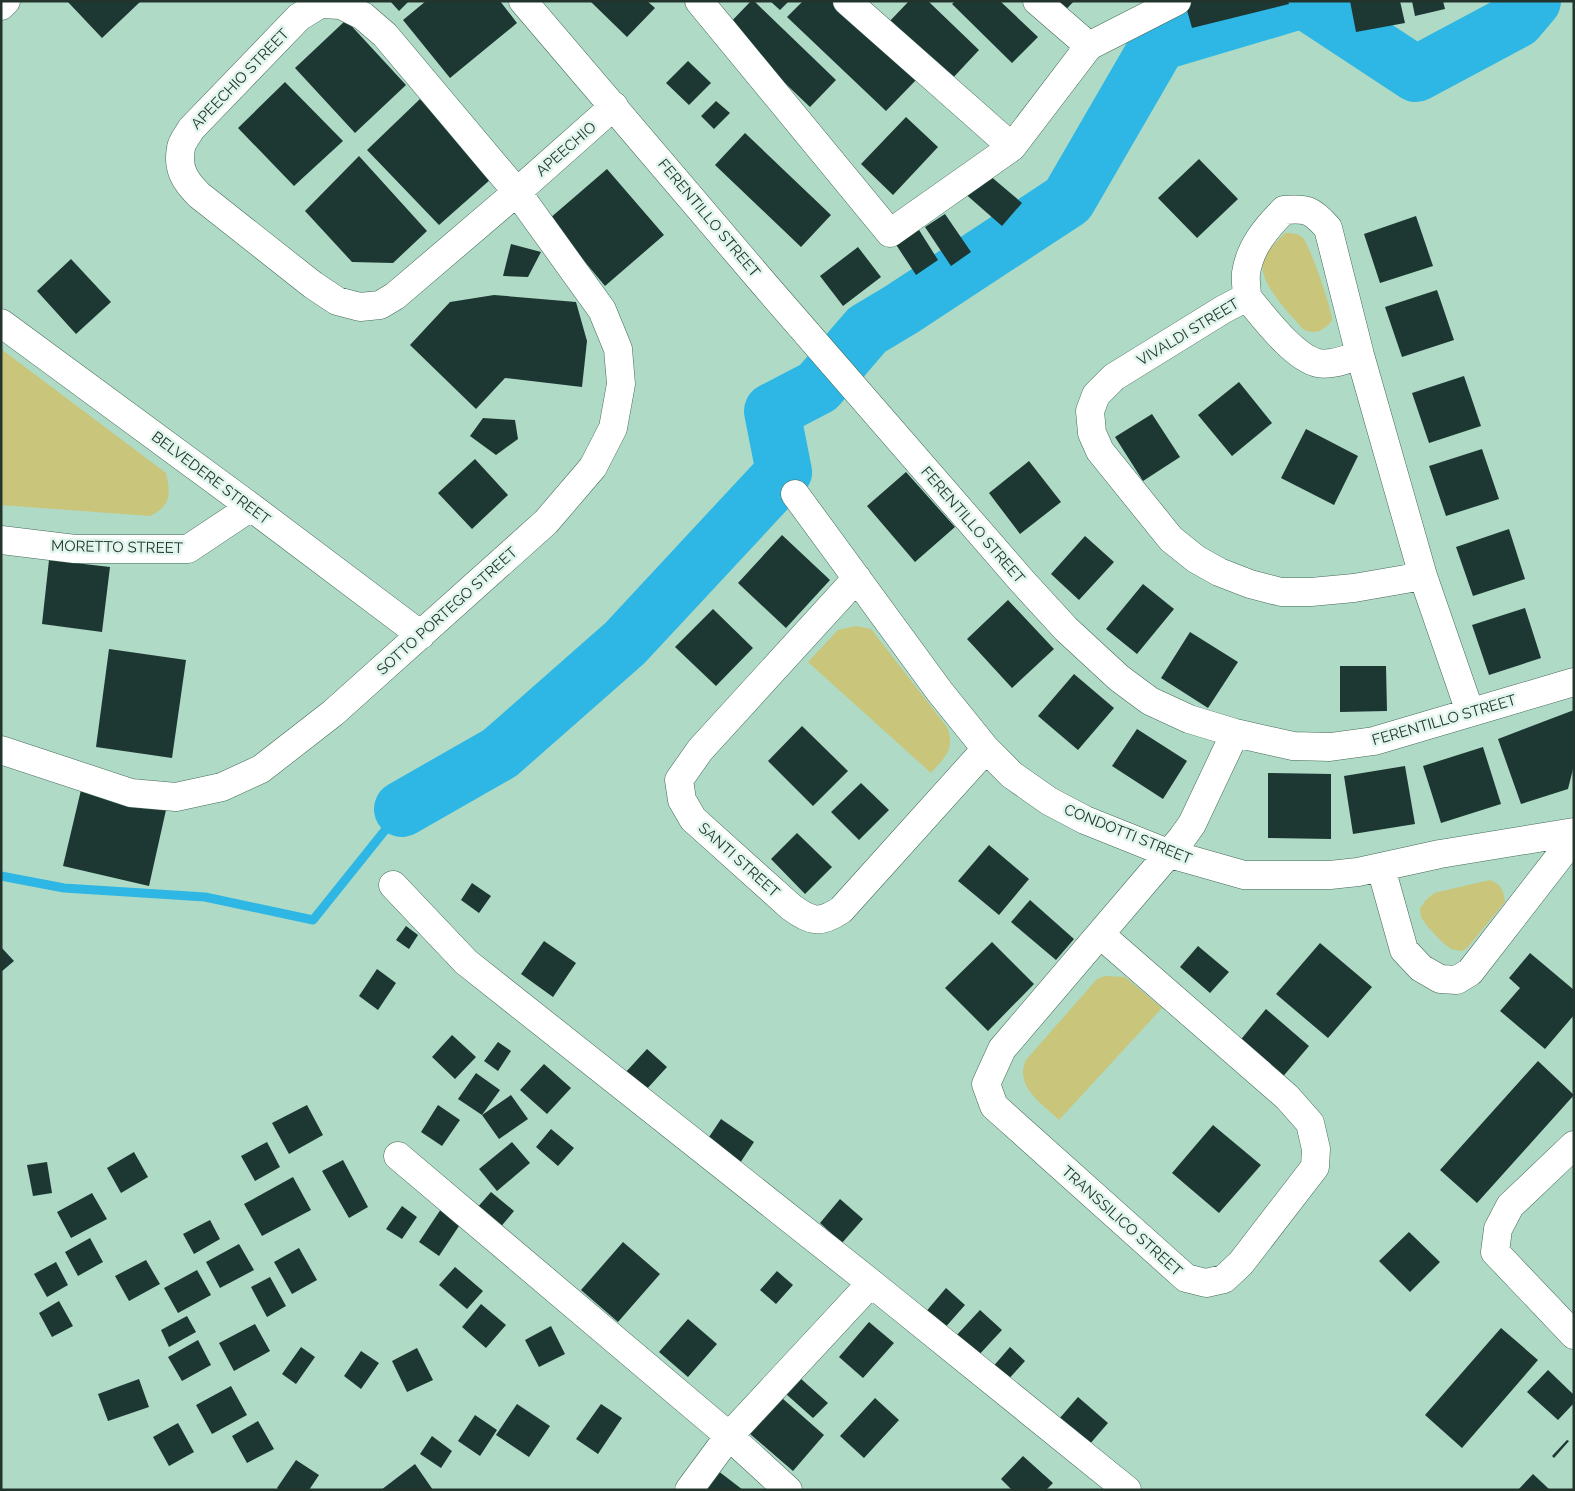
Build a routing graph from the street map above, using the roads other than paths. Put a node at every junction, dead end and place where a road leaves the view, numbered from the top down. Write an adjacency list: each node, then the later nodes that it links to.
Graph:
1 (6, 1): 7 (street)
2 (523, 1): 9 (street, FERENTILLO STREET)
3 (698, 1): 10 (street)
4 (847, 1): 10 (street)
5 (1037, 1): 8 (street)
6 (1177, 1): 8 (street)
7 (1, 6)
8 (1089, 46): 10 (street)
9 (614, 106): 11 (street, APEECHIO); 23 (street, FERENTILLO STREET)
10 (1012, 147)
11 (517, 192): 11 (street, APEECHIO STREET); 20 (street, SOTTO PORTEGO STREET)
12 (1247, 297): 14 (street); 14 (street, VIVALDI STREET); 18 (street, VIVALDI STREET)
13 (1, 323): 16 (street, BELVEDERE STREET)
14 (1360, 356): 18 (street, VIVALDI STREET)
15 (795, 494): 19 (street, CONDOTTI STREET)
16 (251, 507): 17 (street, MORETTO STREET); 20 (street, BELVEDERE STREET)
17 (1, 540)
18 (1423, 576): 22 (street, VIVALDI STREET)
19 (857, 578): 24 (street, CONDOTTI STREET); 24 (street, SANTI STREET)
20 (420, 635): 25 (street, SOTTO PORTEGO STREET)
21 (1574, 682): 22 (street, FERENTILLO STREET)
22 (1470, 712): 23 (street, FERENTILLO STREET)
23 (1235, 733): 28 (street, TRANSSILICO STREET)
24 (986, 748): 28 (street, CONDOTTI STREET)
25 (1, 750)
26 (1574, 832): 29 (street, CONDOTTI STREET)
27 (1574, 838): 29 (street)
28 (1170, 854): 29 (street, CONDOTTI STREET); 31 (street, TRANSSILICO STREET)
29 (1381, 868)
30 (393, 885): 34 (street)
31 (1101, 935): 31 (street, TRANSSILICO STREET)
32 (1574, 1144): 35 (street)
33 (398, 1156): 36 (street)
34 (871, 1283): 36 (street); 39 (street)
35 (1574, 1335)
36 (730, 1436): 37 (street); 38 (street)
37 (689, 1490)
38 (788, 1490)
39 (1127, 1490)

